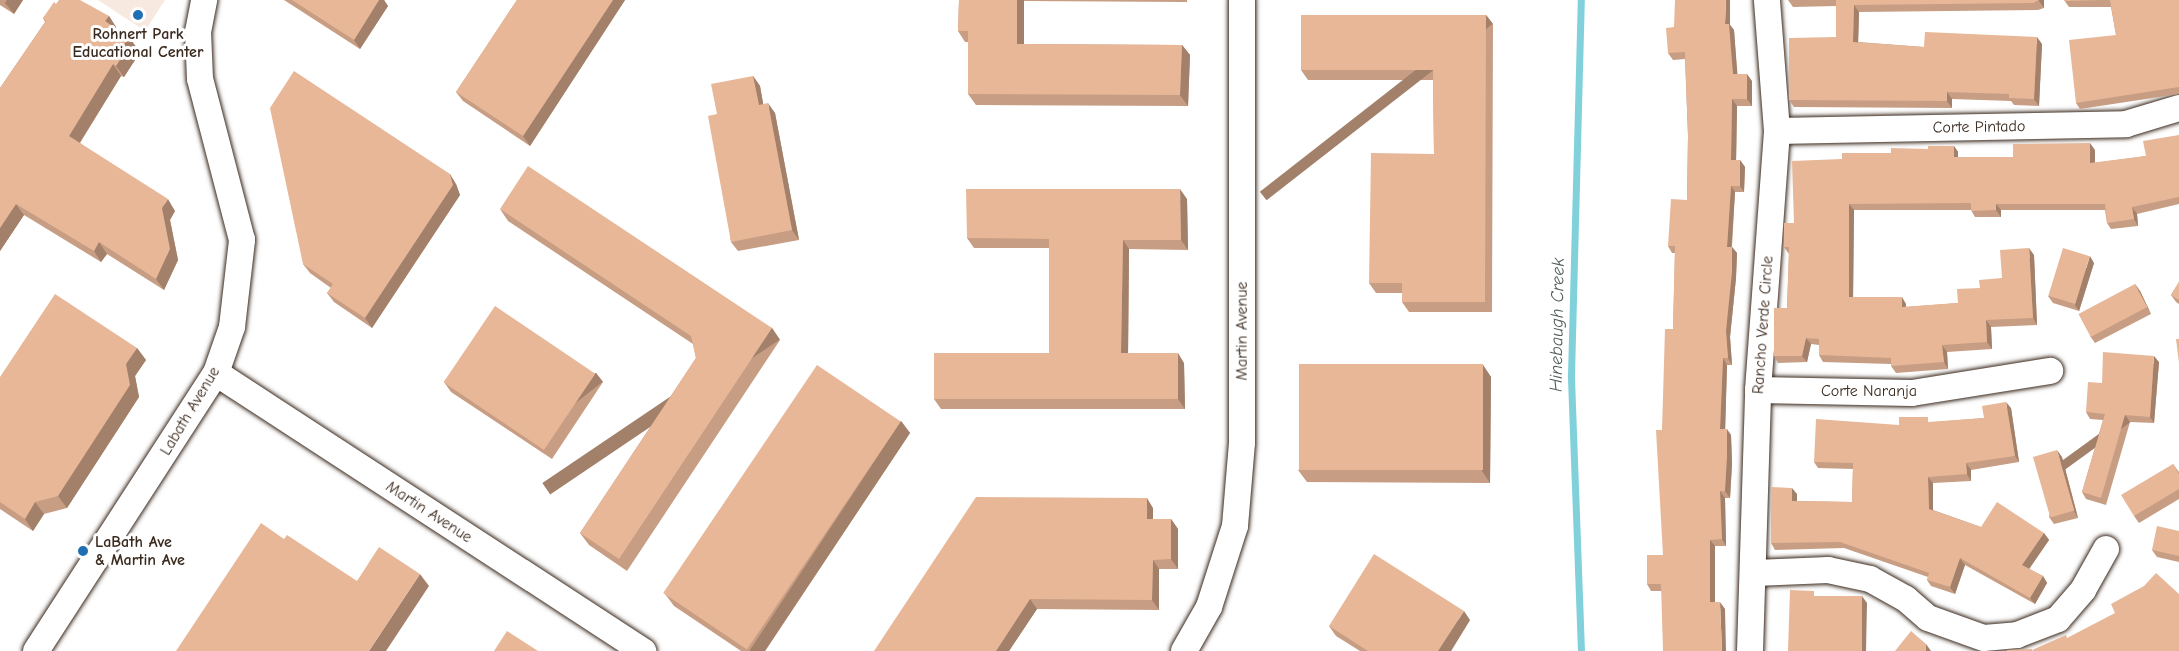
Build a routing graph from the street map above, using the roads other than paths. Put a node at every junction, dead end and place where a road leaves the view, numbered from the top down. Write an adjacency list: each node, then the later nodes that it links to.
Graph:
1 (204, 0): 7 (street, Labath Avenue)
2 (1242, 0): 13 (street, Martin Avenue)
3 (1767, 0): 5 (street, Rancho Verde Circle)
4 (2179, 108): 5 (street, Corte Pintado)
5 (1777, 131): 8 (street, Rancho Verde Circle)
6 (2049, 371): 8 (street, Corte Naranja)
7 (216, 373): 11 (street, Labath Avenue); 12 (street, Martin Avenue)
8 (1758, 390): 10 (street, Rancho Verde Circle)
9 (2106, 549): 10 (street)
10 (1755, 573): 14 (street, Rancho Verde Circle)
11 (36, 651)
12 (643, 651)
13 (1184, 651)
14 (1750, 651)

